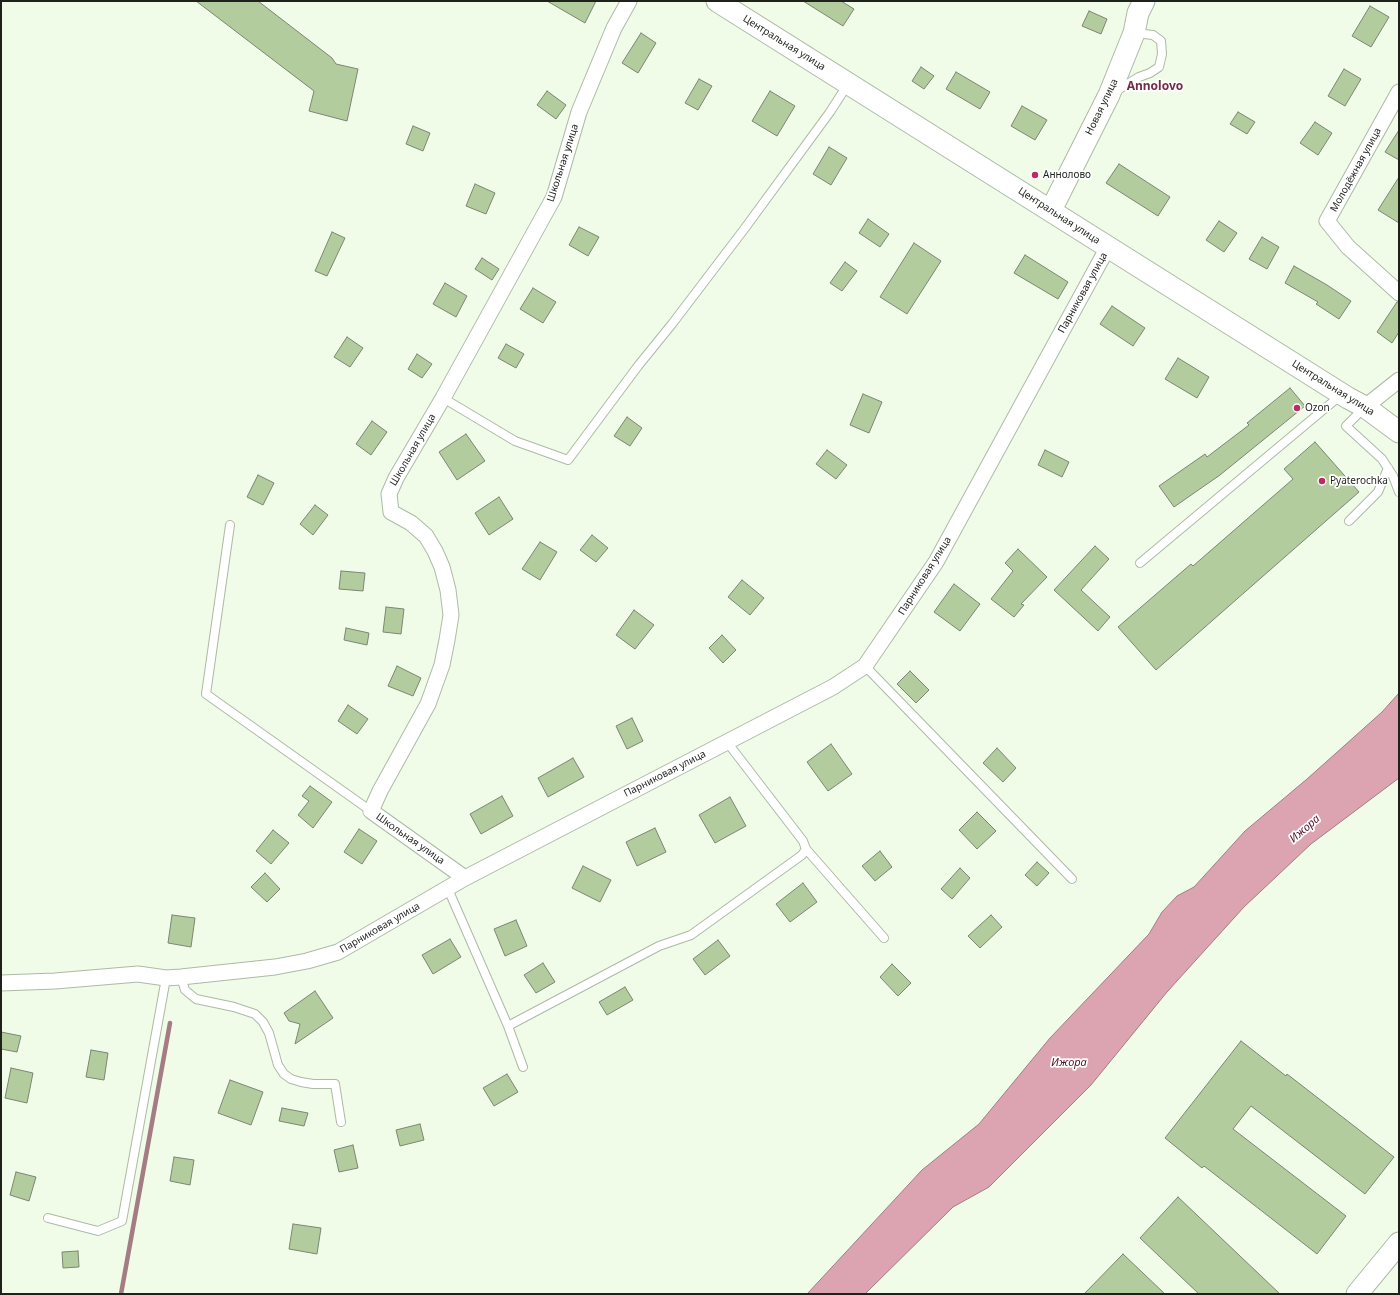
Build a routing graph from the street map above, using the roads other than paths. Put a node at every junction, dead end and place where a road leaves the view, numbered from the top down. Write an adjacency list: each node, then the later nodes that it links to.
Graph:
1 (628, 1): 13 (street, Школьная улица)
2 (717, 1): 5 (main road, Центральная улица)
3 (1144, 1): 4 (main road, Новая улица)
4 (1134, 33): 7 (main road, Новая улица); 7 (lane)
5 (848, 84): 8 (main road, Центральная улица); 13 (lane)
6 (1399, 92): 10 (street, Молодёжная улица)
7 (1109, 95): 8 (main road, Новая улица)
8 (1051, 210): 9 (main road, Центральная улица)
9 (1108, 247): 12 (main road, Центральная улица); 21 (street, Парниковая улица)
10 (1399, 293)
11 (1399, 380): 14 (street)
12 (1342, 394): 14 (main road, Центральная улица); 20 (lane)
13 (443, 398): 23 (street, Школьная улица)
14 (1365, 407): 15 (main road, Центральная улица); 16 (lane)
15 (1399, 432)
16 (1388, 468): 17 (lane); 18 (lane)
17 (1399, 492)
18 (1348, 521)
19 (230, 525): 23 (lane)
20 (1140, 563)
21 (865, 666): 22 (street, Парниковая улица); 26 (lane)
22 (727, 742): 24 (lane); 25 (street, Парниковая улица)
23 (371, 811): 25 (street, Школьная улица)
24 (806, 849): 28 (lane); 32 (lane)
25 (465, 878): 27 (street, Парниковая улица)
26 (1072, 879)
27 (448, 889): 29 (street, Парниковая улица); 32 (lane)
28 (884, 938)
29 (181, 977): 30 (street, Парниковая улица); 34 (lane)
30 (166, 978): 31 (street, Парниковая улица); 35 (lane)
31 (1, 983)
32 (508, 1026): 33 (lane)
33 (523, 1067)
34 (341, 1122)
35 (48, 1218)
36 (1399, 1243): 37 (main road)
37 (1357, 1294)

